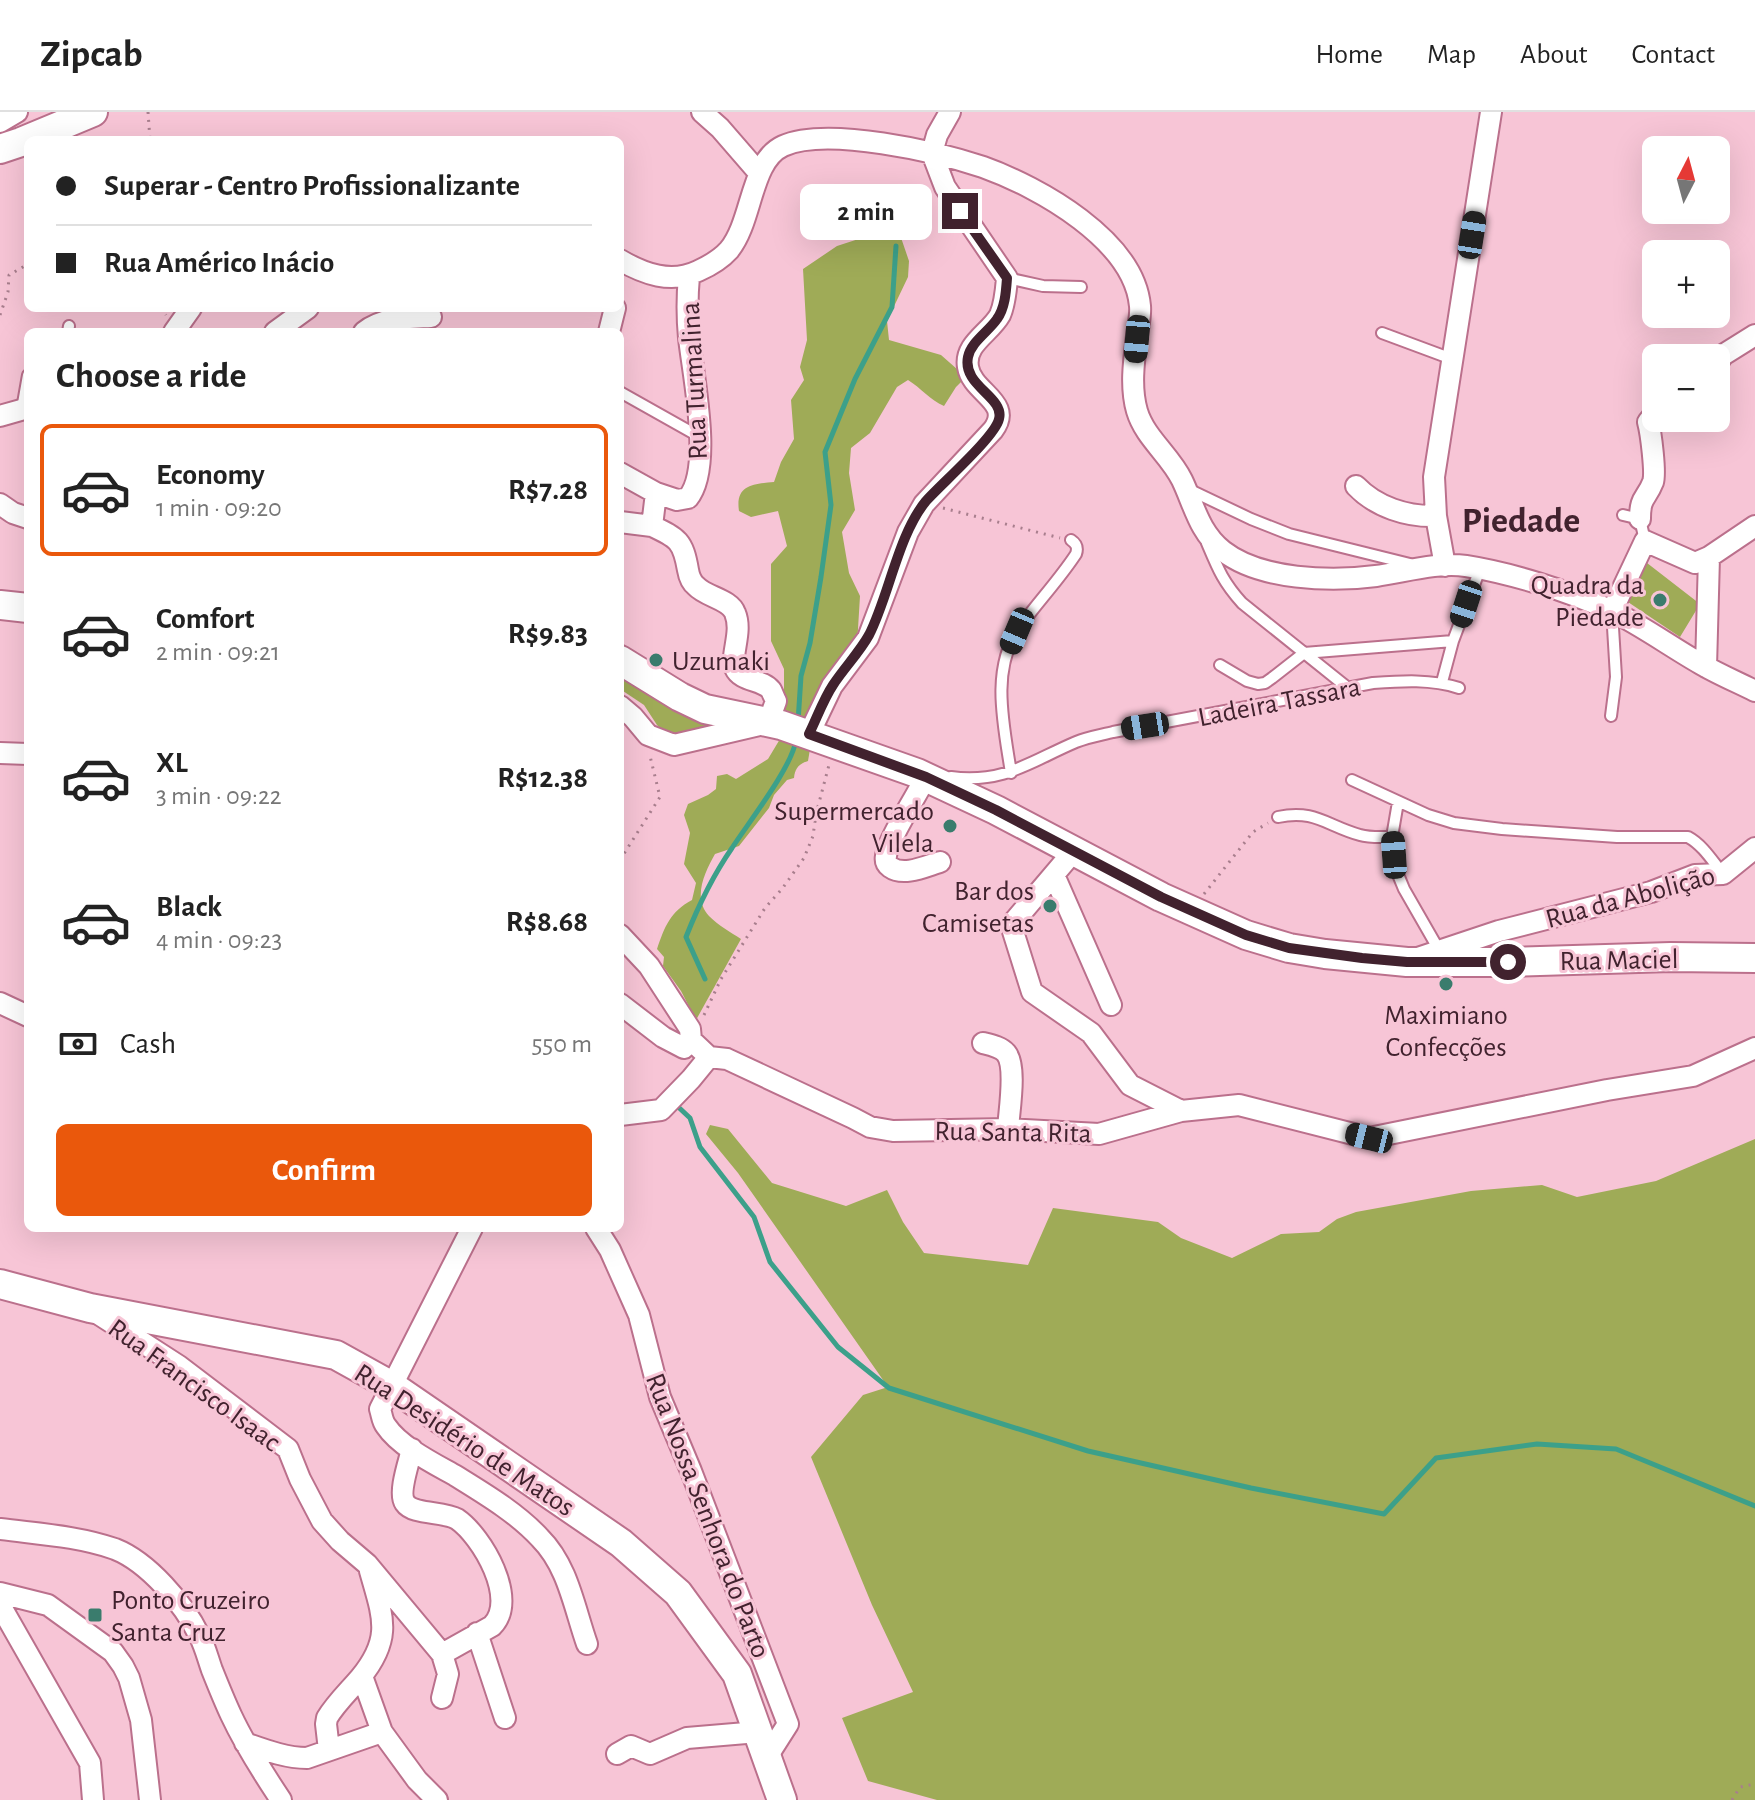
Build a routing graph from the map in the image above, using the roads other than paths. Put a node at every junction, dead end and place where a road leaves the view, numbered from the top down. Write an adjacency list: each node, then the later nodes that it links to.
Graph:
1 (17, 112): 6 (street)
2 (92, 112): 7 (street); 8 (main road)
3 (702, 112): 12 (street)
4 (950, 112): 11 (street)
5 (1491, 112): 24 (street)
6 (0, 122)
7 (0, 134)
8 (35, 136)
9 (24, 141): 10 (main road)
10 (0, 149)
11 (932, 153): 12 (street); 15 (street); 32 (street)
12 (759, 173): 14 (street)
13 (624, 262): 14 (street)
14 (689, 276): 29 (street, Rua Turmalina)
15 (1007, 278): 16 (lane); 62 (street)
16 (1081, 287)
17 (302, 312): 19 (street)
18 (431, 317): 20 (street)
19 (280, 328)
20 (370, 328)
21 (1382, 333): 24 (lane)
22 (1755, 335): 23 (street)
23 (1730, 351)
24 (1452, 359): 35 (street)
25 (624, 394): 29 (lane)
26 (24, 409): 27 (street)
27 (0, 416)
28 (1651, 432): 37 (street)
29 (700, 437): 33 (street, Rua Turmalina)
30 (624, 475): 33 (street)
31 (1356, 486): 35 (street)
32 (1186, 488): 38 (street); 46 (lane)
33 (656, 493): 40 (street)
34 (0, 504): 36 (street)
35 (1436, 516): 45 (street)
36 (24, 517)
37 (1631, 517): 43 (lane)
38 (1197, 520): 46 (street); 52 (lane)
39 (624, 522): 40 (street)
40 (652, 526): 62 (street)
41 (1755, 526): 44 (street)
42 (1071, 540): 65 (lane)
43 (1645, 541): 44 (street); 50 (street)
44 (1709, 557): 55 (street)
45 (1445, 566): 46 (street); 47 (street)
46 (1424, 567)
47 (1480, 569): 50 (street); 51 (lane)
48 (0, 605): 49 (main road)
49 (24, 608)
50 (1612, 611): 55 (street); 61 (lane)
51 (1453, 641): 52 (lane); 56 (lane)
52 (1304, 653): 54 (lane); 57 (lane)
53 (624, 662): 62 (main road, Rua Maciel)
54 (1220, 665)
55 (1706, 667): 59 (street)
56 (1442, 682): 57 (lane, Ladeira Tassara); 58 (lane, Ladeira Tassara)
57 (1348, 688): 65 (lane, Ladeira Tassara)
58 (1459, 688)
59 (1755, 691)
60 (624, 709): 62 (street)
61 (1611, 716)
62 (799, 731): 66 (main road, Rua Maciel)
63 (0, 753): 64 (street)
64 (24, 754)
65 (1011, 773): 66 (lane, Ladeira Tassara)
66 (922, 775): 72 (main road, Rua Maciel); 73 (street)
67 (1352, 780): 68 (lane)
68 (1398, 802): 70 (lane); 74 (lane)
69 (1278, 817): 70 (lane)
70 (1392, 837): 77 (lane)
71 (1755, 848): 74 (street, Rua da Abolição)
72 (1073, 852): 75 (street); 79 (main road, Rua Maciel)
73 (940, 862)
74 (1723, 874): 77 (street, Rua da Abolição)
75 (1054, 875): 81 (street); 88 (street)
76 (624, 939): 84 (street, Rua Santa Rita)
77 (1439, 950): 79 (street, Rua da Abolição)
78 (1754, 958): 79 (main road, Rua Maciel)
79 (1407, 962)
80 (0, 1003): 83 (street)
81 (1111, 1005)
82 (624, 1007): 84 (street)
83 (24, 1014)
84 (691, 1040): 87 (street, Rua Santa Rita)
85 (983, 1043): 90 (street)
86 (1755, 1048): 88 (street, Rua Santa Rita)
87 (709, 1057): 89 (street); 90 (street, Rua Santa Rita)
88 (1181, 1111): 90 (street, Rua Santa Rita)
89 (624, 1115)
90 (1008, 1129)
91 (470, 1232): 95 (street)
92 (599, 1232): 104 (street, Rua Nossa Senhora do Parto)
93 (0, 1284): 94 (main road, Rua Desidério de Matos)
94 (90, 1308): 95 (main road, Rua Desidério de Matos); 98 (street, Rua Francisco Isaac)
95 (392, 1386): 96 (street); 105 (main road, Rua Desidério de Matos)
96 (412, 1449): 101 (street); 102 (street)
97 (0, 1529): 110 (street)
98 (367, 1564): 103 (street, Rua Francisco Isaac); 106 (street)
99 (0, 1593): 115 (street)
100 (0, 1605): 114 (street)
101 (477, 1633): 103 (street); 108 (street)
102 (587, 1644)
103 (442, 1654): 107 (street)
104 (763, 1658): 105 (street); 111 (street, Rua Nossa Senhora do Parto)
105 (737, 1674): 111 (main road, Rua Desidério de Matos)
106 (362, 1676): 109 (street); 112 (street)
107 (442, 1698)
108 (505, 1718)
109 (382, 1732): 112 (street); 117 (street)
110 (245, 1743): 112 (street); 116 (street)
111 (763, 1745): 113 (street); 118 (main road, Rua Desidério de Matos)
112 (329, 1750)
113 (617, 1754)
114 (93, 1800)
115 (150, 1800)
116 (281, 1800)
117 (437, 1800)
118 (782, 1800)

